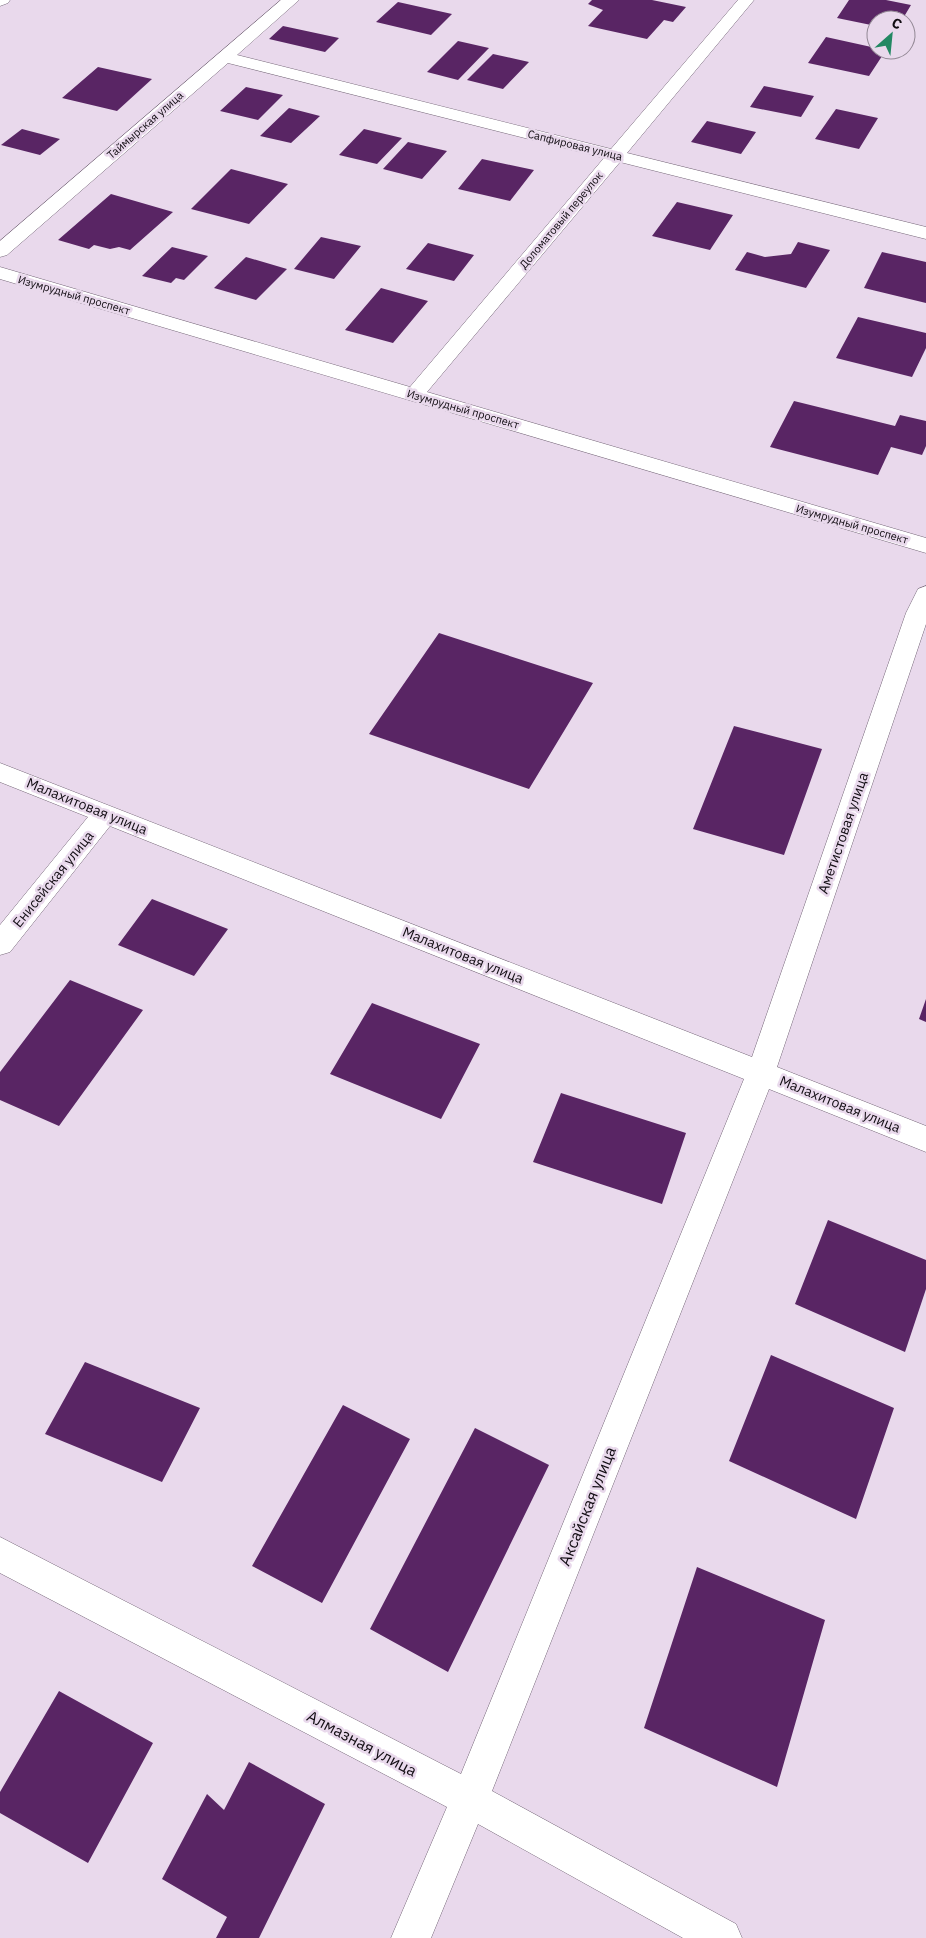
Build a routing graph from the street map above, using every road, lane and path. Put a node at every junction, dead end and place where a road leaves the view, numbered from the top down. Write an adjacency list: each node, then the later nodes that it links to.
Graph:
1 (291, 0): 3 (street, Таймырская улица)
2 (746, 0): 4 (street, Доломатовый переулок)
3 (224, 57): 4 (street, Сапфировая улица); 6 (street, Таймырская улица)
4 (616, 155): 5 (street, Сапфировая улица); 8 (street, Доломатовый переулок)
5 (926, 233)
6 (0, 251)
7 (0, 273): 8 (street, Изумрудный проспект)
8 (414, 395): 9 (street, Изумрудный проспект)
9 (926, 546)
10 (923, 607): 14 (street, Аметистовая улица)
11 (0, 772): 12 (street, Малахитовая улица)
12 (105, 814): 13 (street, Енисейская улица); 14 (street, Малахитовая улица)
13 (0, 944)
14 (761, 1073): 15 (street, Малахитовая улица); 17 (street, Аксайская улица)
15 (926, 1139)
16 (0, 1554): 17 (street, Алмазная улица)
17 (470, 1799): 18 (street, Аксайская улица); 19 (street, Алмазная улица)
18 (411, 1938)
19 (722, 1938)

